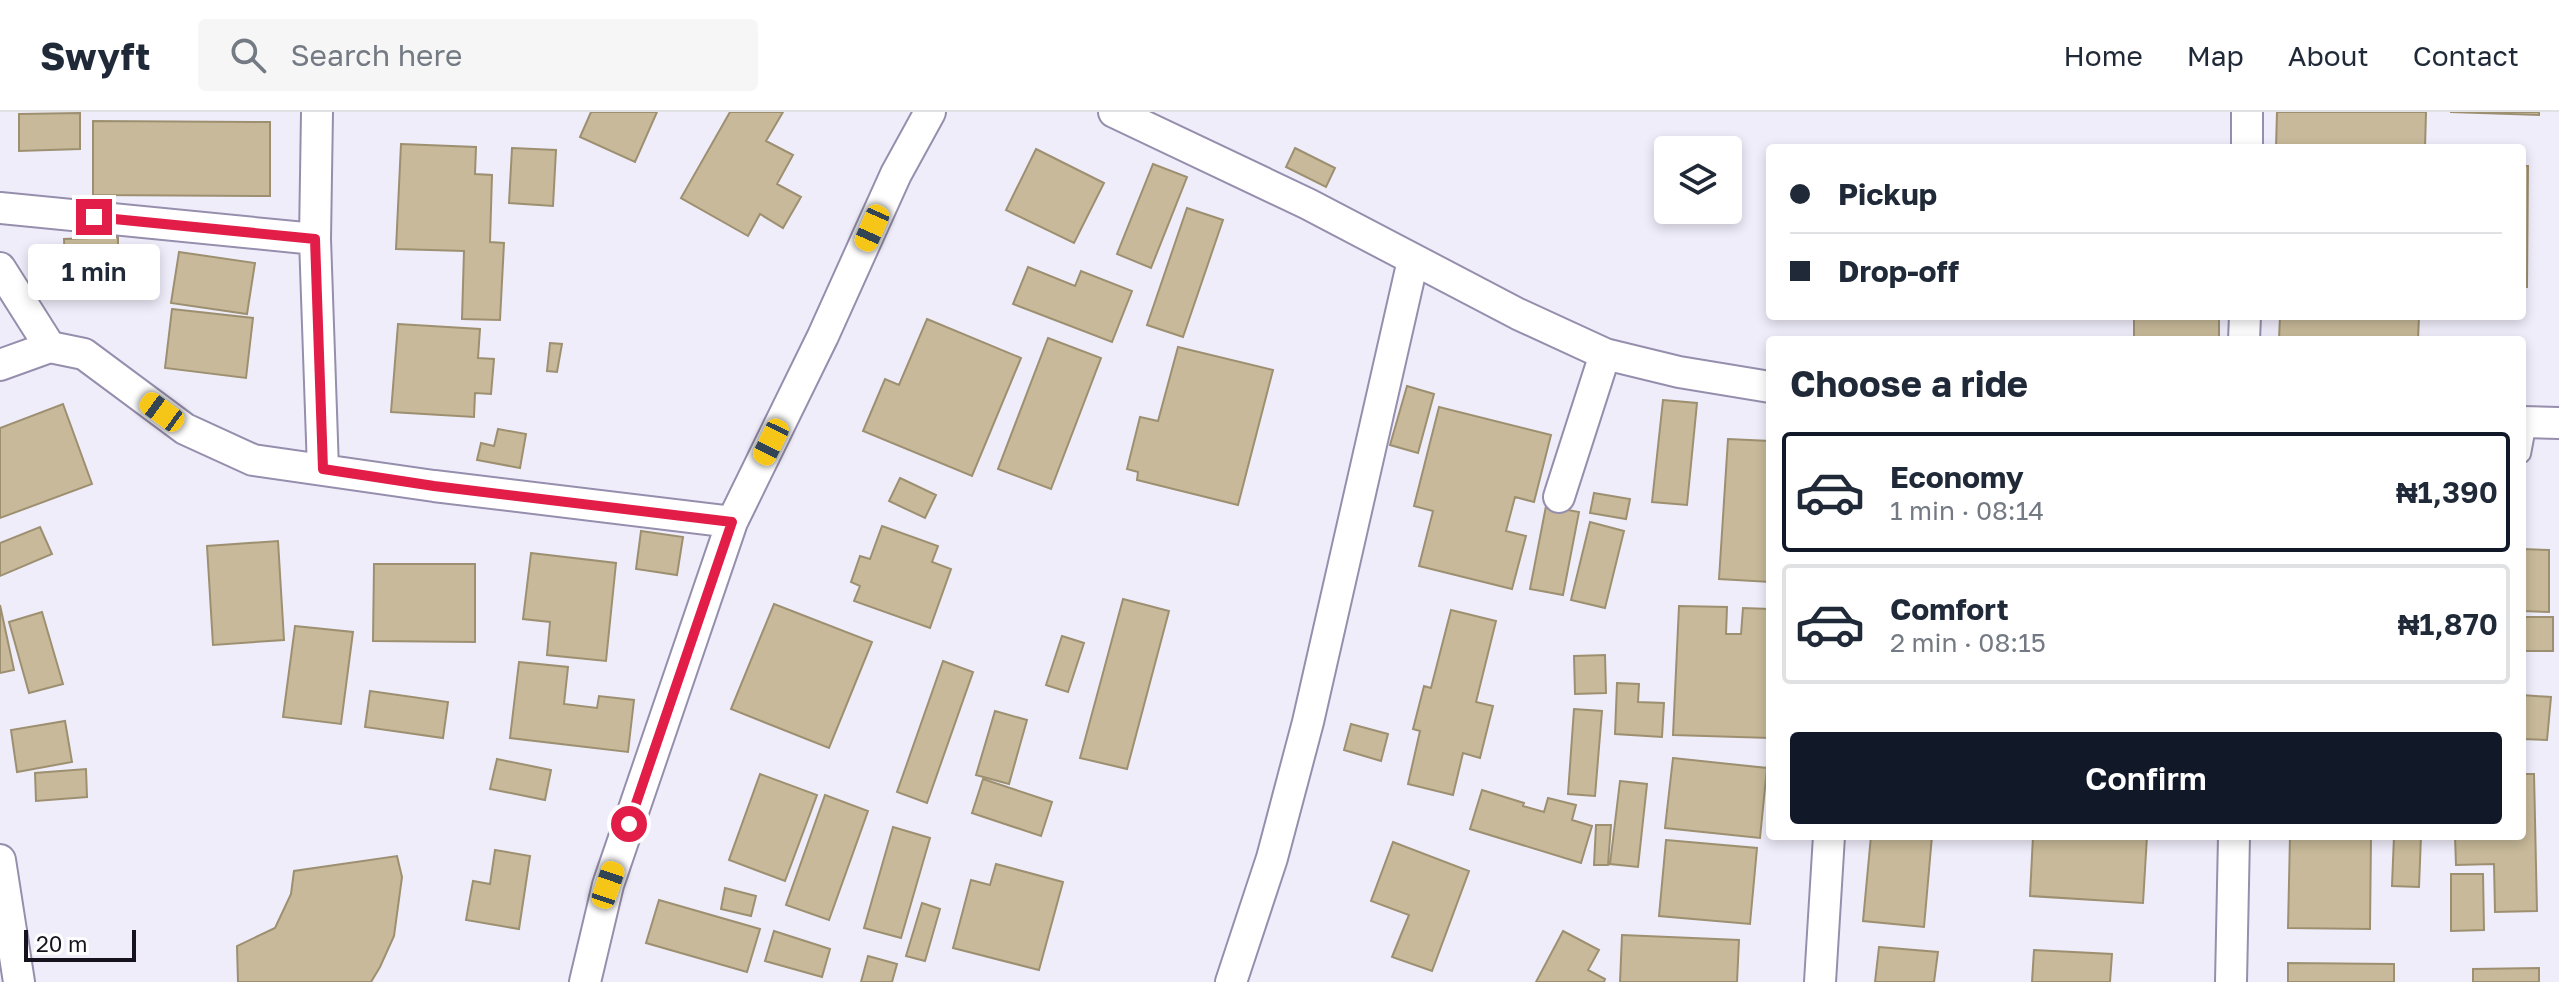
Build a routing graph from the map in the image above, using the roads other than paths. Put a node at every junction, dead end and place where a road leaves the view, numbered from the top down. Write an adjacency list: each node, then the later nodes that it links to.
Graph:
1 (317, 112): 7 (street)
2 (930, 112): 18 (street)
3 (2247, 112): 5 (street)
4 (1117, 113): 8 (street)
5 (2247, 144)
6 (0, 208): 7 (street)
7 (315, 239): 16 (street)
8 (1413, 260): 11 (street); 24 (street)
9 (0, 268): 10 (street)
10 (50, 347): 12 (street); 16 (street)
11 (1605, 354): 13 (street); 17 (street)
12 (0, 365)
13 (1766, 386)
14 (2526, 422): 15 (street)
15 (2559, 423)
16 (323, 469): 18 (street)
17 (1559, 497)
18 (732, 522): 23 (street)
19 (1829, 840): 25 (street)
20 (2234, 840): 26 (street)
21 (0, 860): 22 (street)
22 (19, 982)
23 (585, 982)
24 (1231, 982)
25 (1820, 982)
26 (2231, 982)

